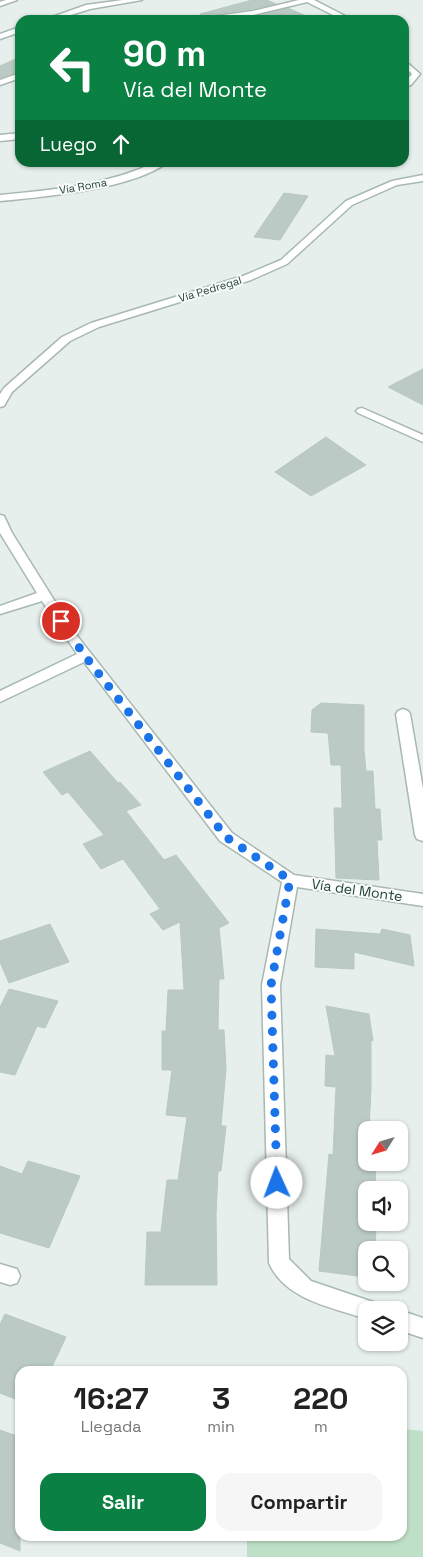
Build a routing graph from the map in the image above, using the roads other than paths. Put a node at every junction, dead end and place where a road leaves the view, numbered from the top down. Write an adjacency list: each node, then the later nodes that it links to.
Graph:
1 (13, 0): 4 (street)
2 (138, 0): 5 (street)
3 (308, 0): 6 (street); 7 (street)
4 (0, 4)
5 (64, 15)
6 (238, 15)
7 (339, 15)
8 (15, 31): 9 (street)
9 (0, 37)
10 (409, 67): 12 (street)
11 (15, 76): 13 (street)
12 (409, 82)
13 (0, 83)
14 (15, 136): 15 (street)
15 (0, 138)
16 (150, 167): 18 (street, Vía Roma)
17 (423, 178): 19 (street, Vía Pedregal)
18 (0, 198)
19 (0, 404)
20 (362, 411): 21 (street)
21 (423, 439)
22 (0, 519): 23 (street)
23 (45, 595): 24 (street); 25 (street)
24 (0, 610)
25 (85, 656): 26 (street); 29 (street, Vía del Monte)
26 (0, 698)
27 (403, 714): 28 (street)
28 (423, 835)
29 (290, 880): 30 (street, Vía del Monte); 31 (street)
30 (423, 900)
31 (358, 1306)
32 (408, 1323): 33 (street)
33 (423, 1328)

